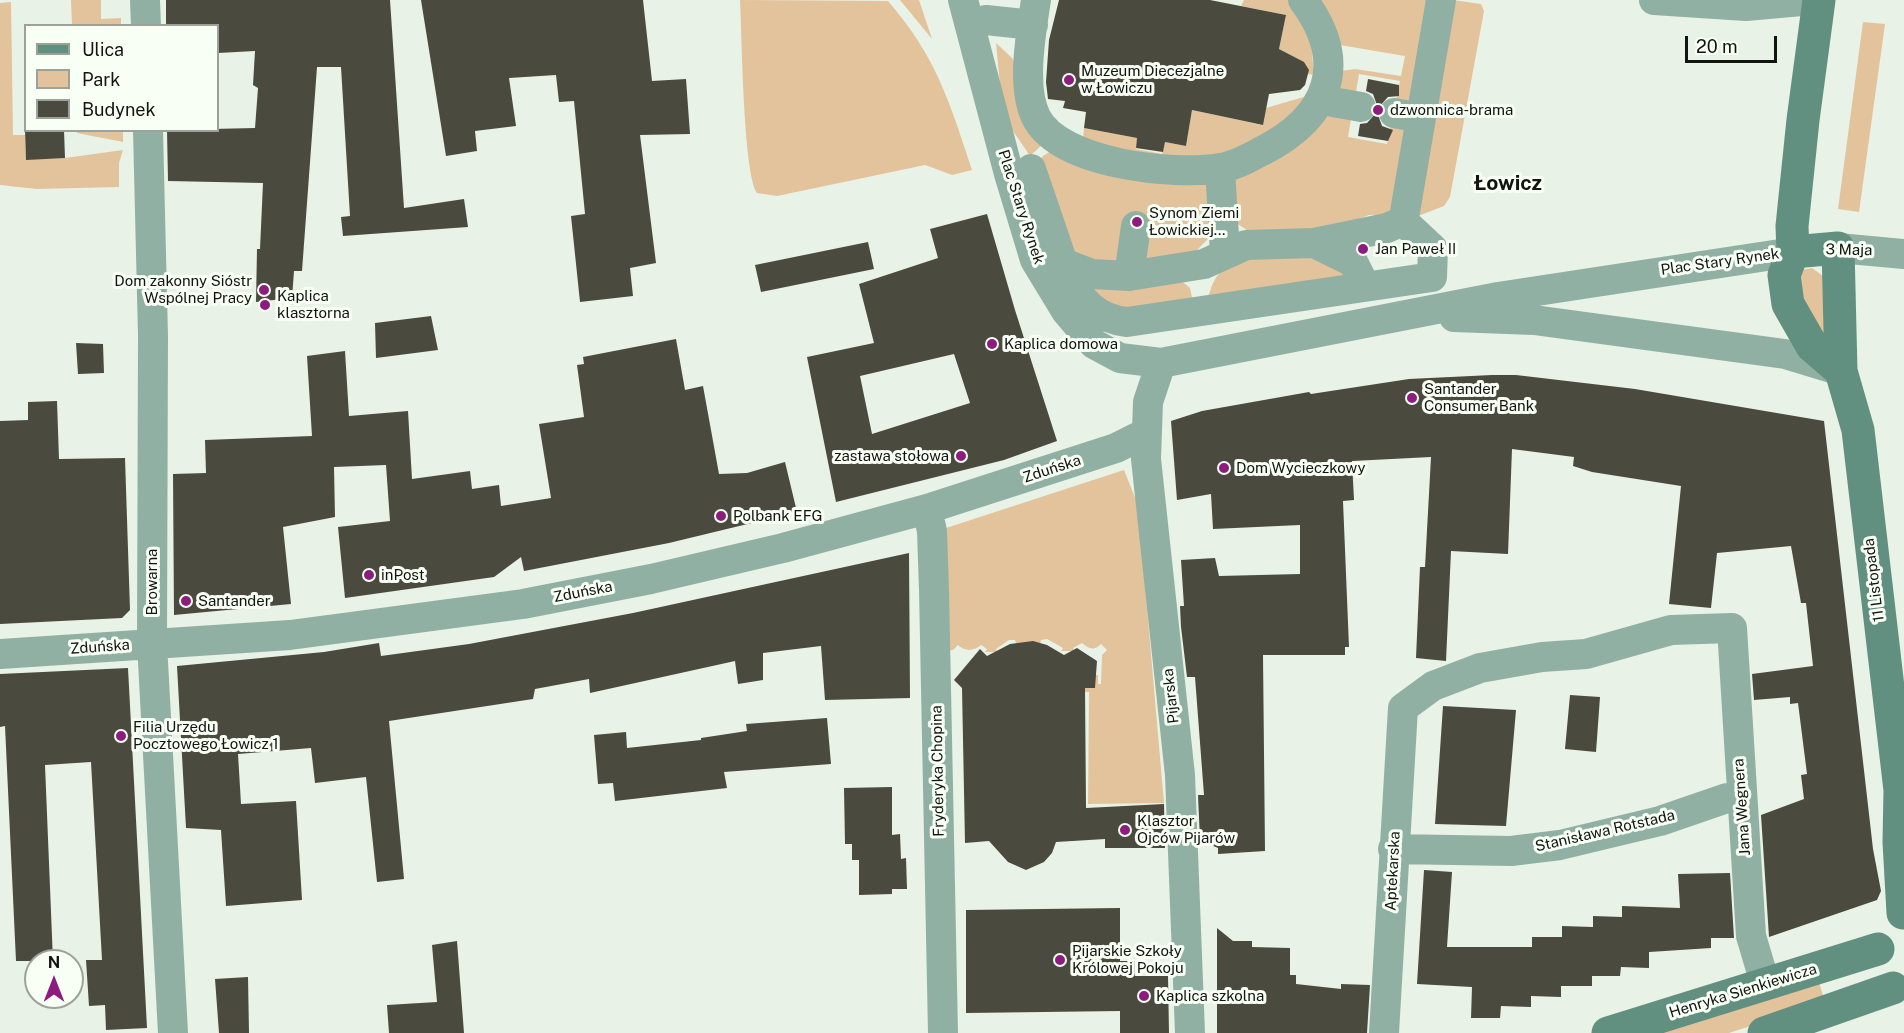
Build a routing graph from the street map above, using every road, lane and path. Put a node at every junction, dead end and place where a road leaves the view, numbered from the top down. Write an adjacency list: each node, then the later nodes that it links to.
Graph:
1 (146, 0): 10 (street)
2 (963, 0): 16 (street, Plac Stary Rynek)
3 (1303, 0): 11 (street)
4 (1442, 0): 17 (street)
5 (1654, 0): 6 (street)
6 (1812, 0)
7 (1819, 0): 21 (street, Plac Stary Rynek)
8 (1034, 12): 9 (street); 13 (street)
9 (986, 20)
10 (146, 24)
11 (1322, 100): 12 (street); 15 (street)
12 (1361, 108)
13 (1062, 128): 15 (street); 16 (street)
14 (148, 132): 34 (street, Browarna)
15 (1220, 168): 22 (street)
16 (1020, 174): 24 (street); 30 (street, Plac Stary Rynek)
17 (1403, 221): 19 (street); 27 (street)
18 (1136, 226): 26 (street)
19 (1314, 243): 22 (street); 27 (street)
20 (1838, 248): 21 (street, 3 Maja); 23 (street, 3 Maja); 31 (street, 11 Listopada)
21 (1793, 252): 29 (street, Plac Stary Rynek); 31 (street)
22 (1226, 254): 25 (street)
23 (1904, 254)
24 (1063, 263): 26 (street); 28 (street)
25 (1197, 265): 26 (street); 28 (street)
26 (1129, 276)
27 (1365, 286): 28 (street)
28 (1201, 311)
29 (1397, 319): 30 (street, Plac Stary Rynek); 31 (street, Plac Stary Rynek)
30 (1161, 363): 32 (street, Pijarska)
31 (1841, 371): 37 (street, 11 Listopada)
32 (1146, 433): 33 (street, Zduńska); 46 (street, Pijarska)
33 (927, 509): 34 (street, Zduńska); 45 (street, Fryderyka Chopina)
34 (152, 643): 35 (street, Zduńska); 44 (street, Browarna)
35 (0, 654)
36 (1403, 708): 38 (street, Jana Wegnera); 39 (street, Aptekarska)
37 (1902, 794): 40 (street, 11 Listopada)
38 (1742, 796): 39 (street, Stanisława Rotstada); 42 (street, Jana Wegnera)
39 (1394, 849): 47 (street, Aptekarska)
40 (1903, 912): 41 (street)
41 (1878, 949): 42 (street, Henryka Sienkiewicza); 43 (street)
42 (1766, 983): 48 (street, Henryka Sienkiewicza)
43 (1899, 992): 49 (street)
44 (173, 1033)
45 (943, 1033)
46 (1190, 1033)
47 (1384, 1033)
48 (1608, 1033)
49 (1764, 1033)

